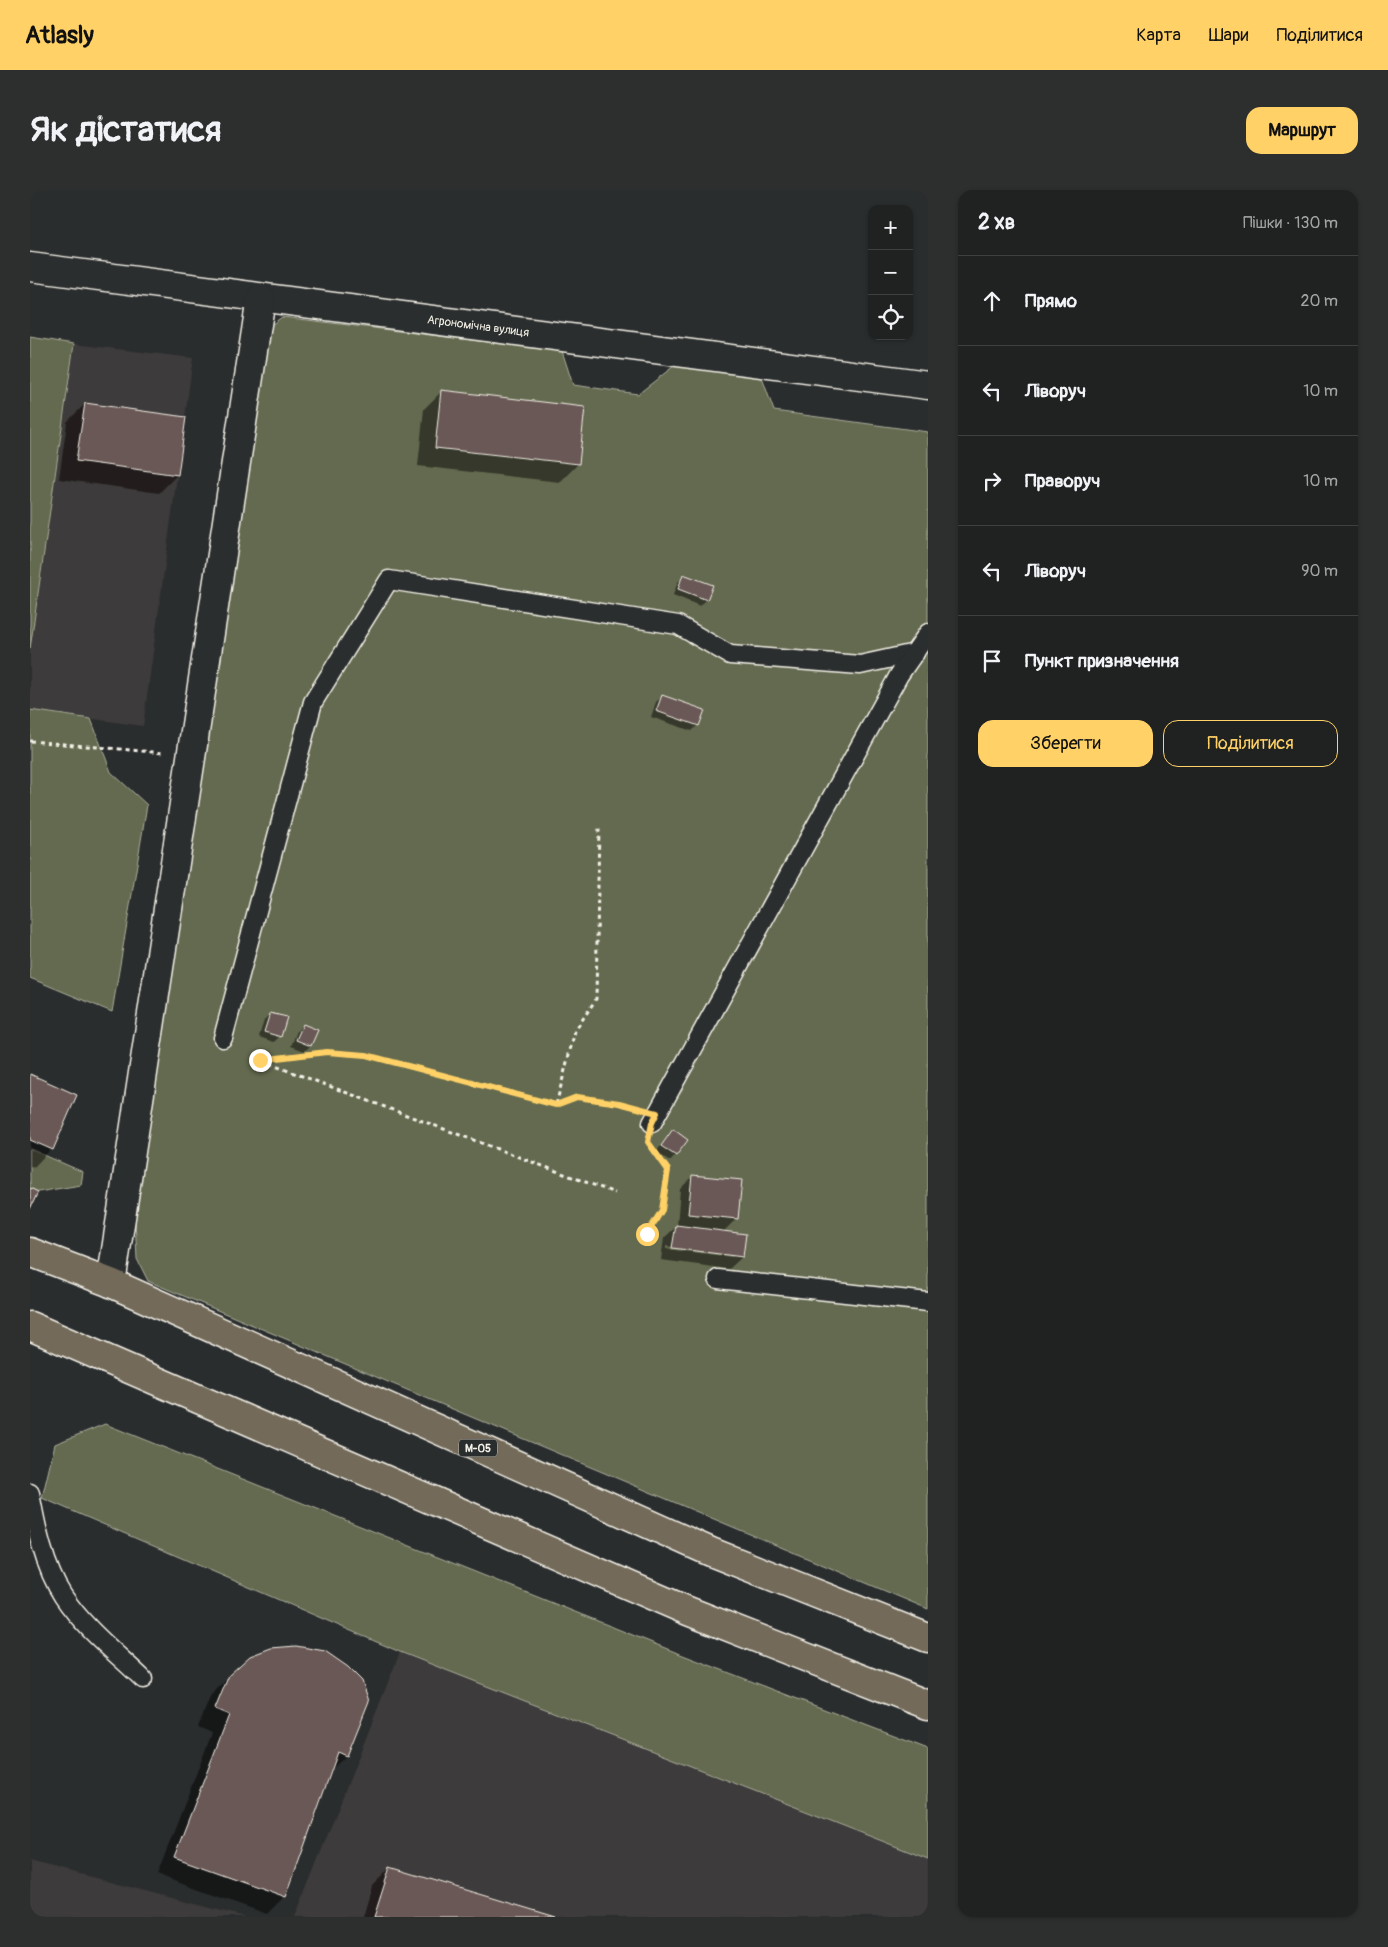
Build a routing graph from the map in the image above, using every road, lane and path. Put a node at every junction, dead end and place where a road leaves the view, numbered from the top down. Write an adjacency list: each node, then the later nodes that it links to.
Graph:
1 (30, 267): 2 (street, Агрономічна вулиця)
2 (261, 298): 3 (street, Агрономічна вулиця); 7 (street)
3 (928, 385)
4 (928, 633): 5 (lane)
5 (915, 653): 9 (lane); 11 (lane)
6 (30, 741): 7 (path)
7 (191, 756): 16 (street)
8 (599, 825): 10 (path)
9 (223, 1038)
10 (556, 1105): 11 (path); 12 (path)
11 (654, 1118): 13 (path)
12 (615, 1192)
13 (647, 1234)
14 (30, 1252): 16 (main road, М-05)
15 (718, 1278): 17 (lane)
16 (111, 1283): 20 (main road, М-05)
17 (928, 1302)
18 (31, 1329): 22 (main road)
19 (30, 1493): 21 (lane)
20 (928, 1638)
21 (143, 1679)
22 (928, 1705)

